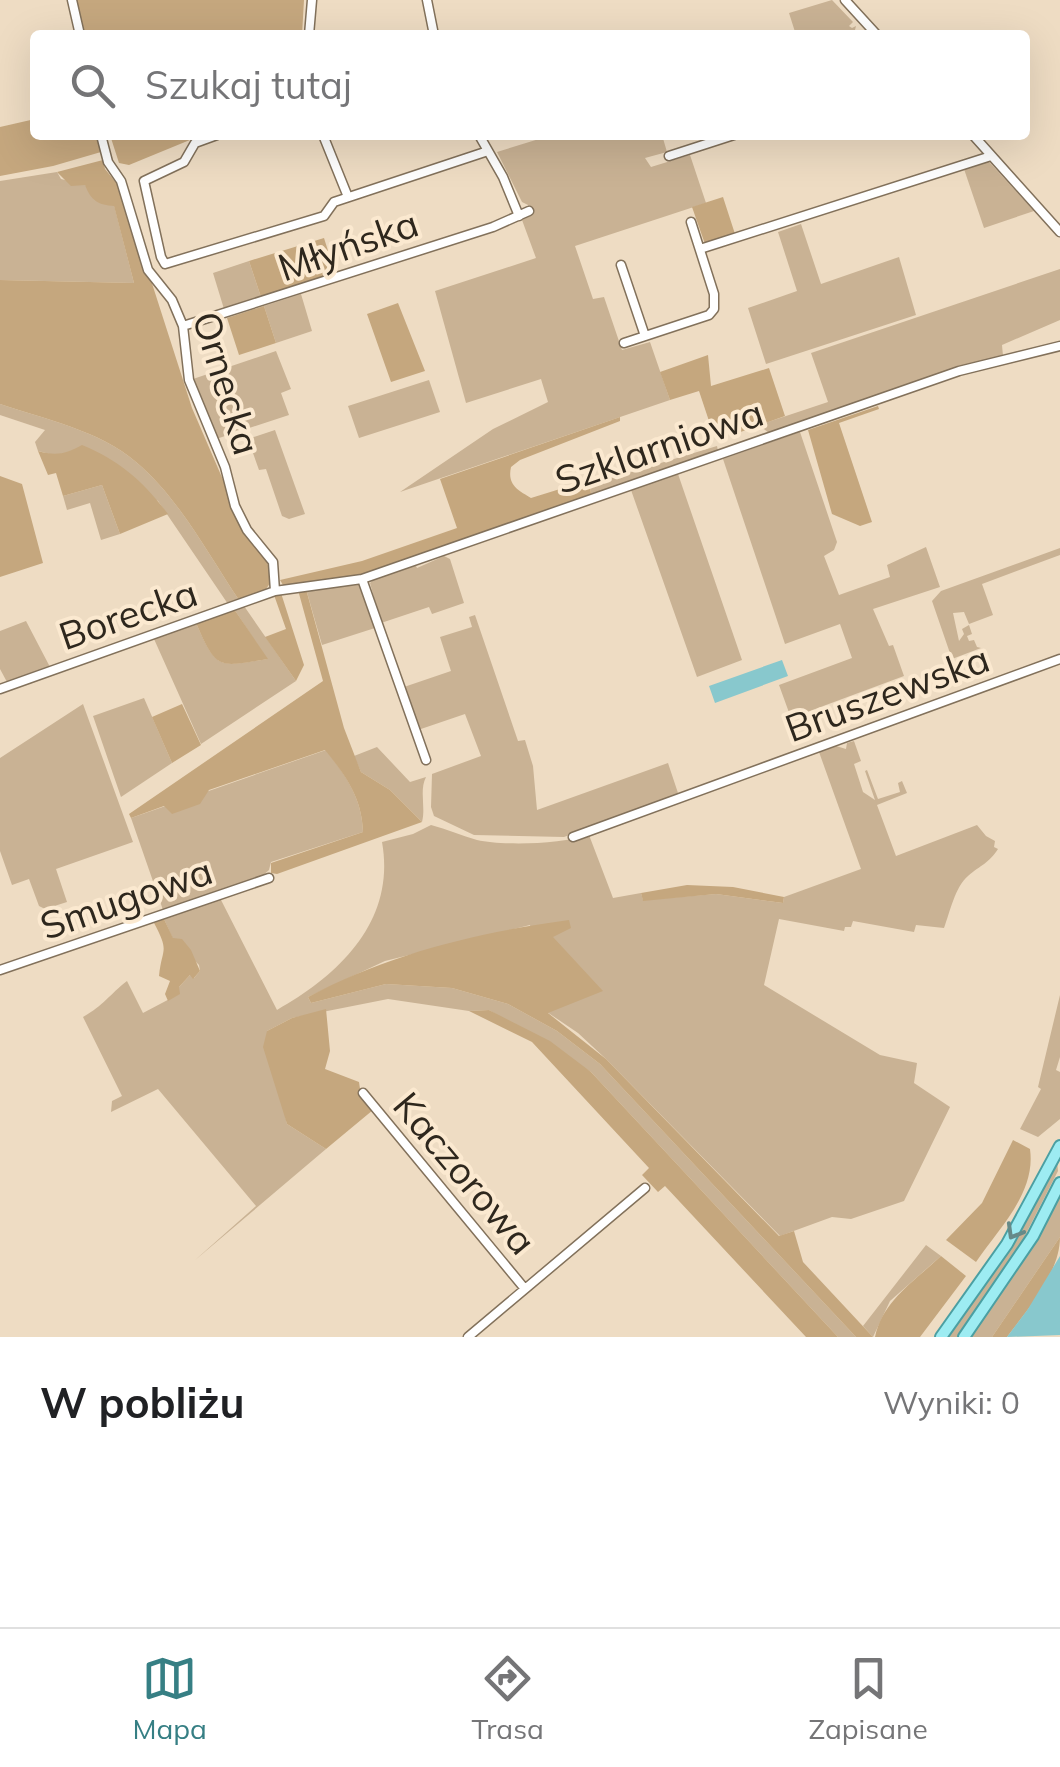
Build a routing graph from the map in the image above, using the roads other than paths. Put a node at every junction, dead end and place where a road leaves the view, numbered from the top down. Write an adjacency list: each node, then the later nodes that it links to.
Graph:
1 (72, 0): 5 (street)
2 (312, 0): 6 (street)
3 (427, 0): 7 (street)
4 (844, 0): 8 (street)
5 (79, 30)
6 (309, 30)
7 (433, 30)
8 (872, 30)
9 (102, 140): 25 (street, Ornecka)
10 (204, 140): 18 (street)
11 (325, 140): 18 (street)
12 (481, 140): 15 (street)
13 (719, 140): 16 (street)
14 (977, 140): 17 (street)
15 (488, 151): 18 (street); 20 (street)
16 (669, 156)
17 (991, 156): 22 (street); 23 (street)
18 (348, 197)
19 (529, 211): 20 (street, Młyńska)
20 (519, 216): 25 (street, Młyńska)
21 (691, 222): 23 (street)
22 (1060, 232)
23 (700, 250): 26 (street)
24 (621, 265): 26 (street)
25 (183, 326): 30 (street, Ornecka)
26 (645, 336): 27 (street)
27 (624, 344)
28 (1060, 346): 29 (street, Szklarniowa)
29 (362, 579): 30 (street, Szklarniowa); 33 (street)
30 (275, 591): 32 (street, Borecka)
31 (1060, 659): 34 (street, Bruszewska)
32 (0, 689)
33 (426, 760)
34 (572, 837)
35 (270, 878): 36 (street, Smugowa)
36 (0, 970)
37 (363, 1093): 41 (street, Kaczorowa)
38 (1060, 1146): 43 (main road, one-way to 43)
39 (1060, 1183): 44 (main road)
40 (645, 1188): 41 (street)
41 (525, 1289): 42 (street)
42 (468, 1337)
43 (941, 1337)
44 (964, 1337)

